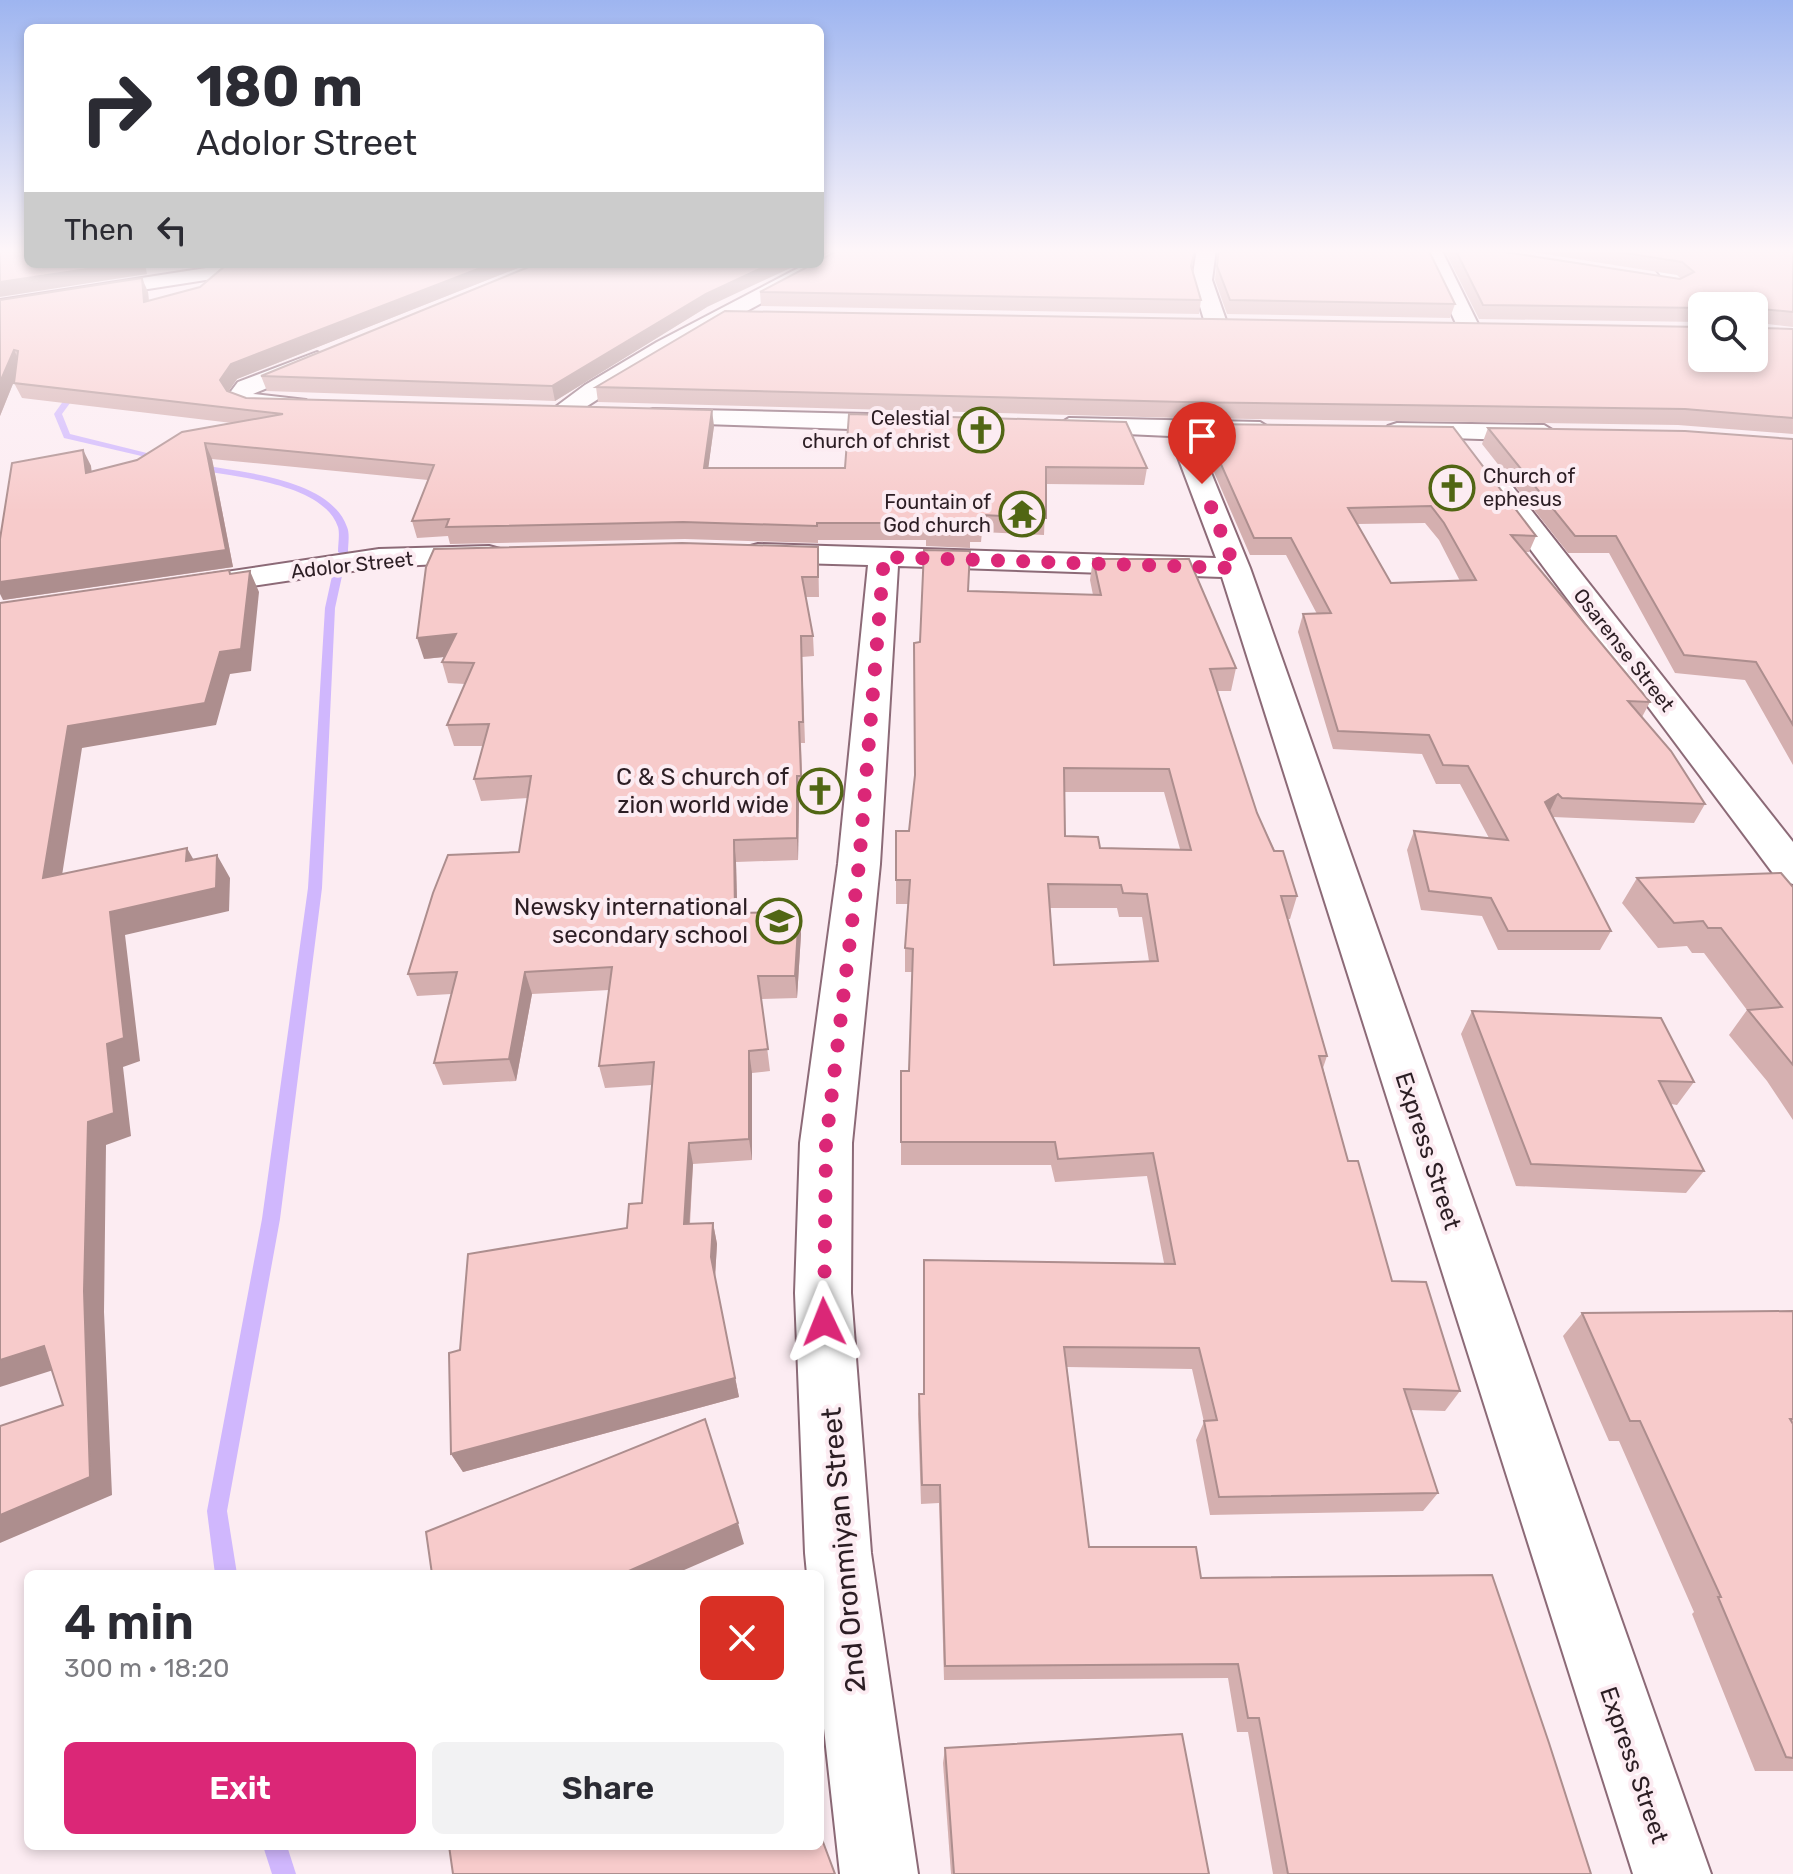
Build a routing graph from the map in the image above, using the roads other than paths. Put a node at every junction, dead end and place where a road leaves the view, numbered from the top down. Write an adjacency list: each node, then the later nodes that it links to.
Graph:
1 (679, 336): 5 (street)
2 (336, 351): 3 (street)
3 (328, 406)
4 (527, 413): 5 (street)
5 (558, 414): 6 (street)
6 (941, 423)
7 (1036, 426): 8 (street)
8 (1180, 429): 9 (street); 16 (street, Express Street)
9 (1287, 430)
10 (1379, 431): 11 (street)
11 (1455, 431): 12 (street); 18 (street, Osarense Street)
12 (1566, 434)
13 (731, 552): 15 (street)
14 (517, 555): 17 (street, Adolor Street)
15 (884, 557): 16 (street); 19 (street, 2nd Oronmiyan Street)
16 (1235, 568): 20 (street, Express Street)
17 (160, 591)
18 (1793, 870)
19 (879, 1874)
20 (1672, 1874)

